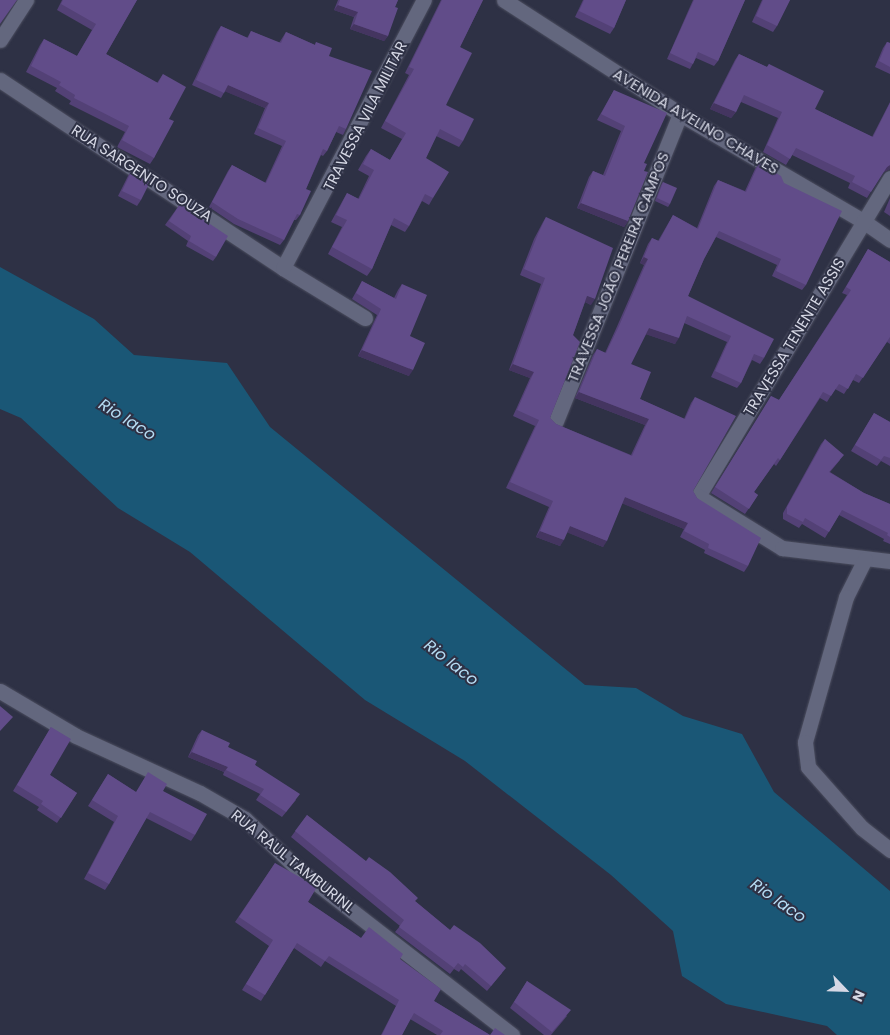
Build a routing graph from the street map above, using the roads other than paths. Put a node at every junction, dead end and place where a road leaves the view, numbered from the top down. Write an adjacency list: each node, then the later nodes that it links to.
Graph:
1 (26, 0): 4 (street)
2 (424, 0): 10 (street, TRAVESSA VILA MILITAR)
3 (504, 0): 6 (street, AVENIDA AVELINO CHAVES)
4 (0, 40)
5 (0, 80): 10 (street, RUA SARGENTO SOUZA)
6 (680, 114): 8 (street, AVENIDA AVELINO CHAVES); 12 (street, TRAVESSA JOÃO PEREIRA CAMPOS)
7 (890, 178): 8 (street, TRAVESSA TENENTE ASSIS)
8 (863, 221): 9 (street, AVENIDA AVELINO CHAVES); 13 (street, TRAVESSA TENENTE ASSIS)
9 (890, 240)
10 (283, 268): 11 (street, RUA SARGENTO SOUZA)
11 (365, 318)
12 (556, 421)
13 (864, 559): 14 (street); 16 (street)
14 (890, 561)
15 (0, 691): 17 (street, RUA RAUL TAMBURINL)
16 (890, 850)
17 (512, 1035)

